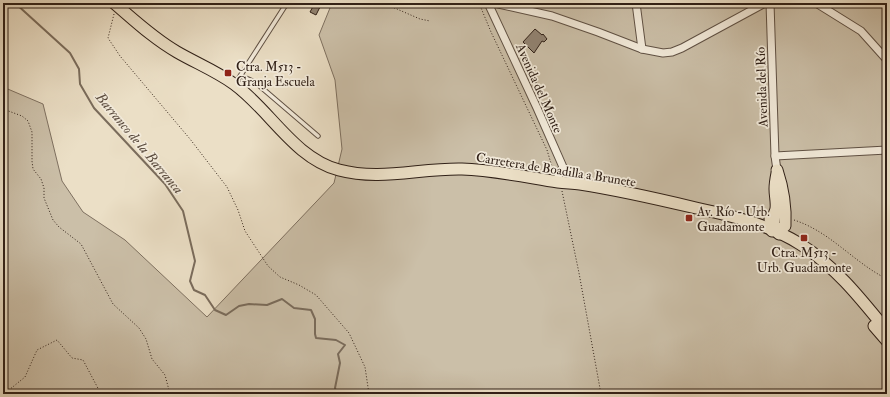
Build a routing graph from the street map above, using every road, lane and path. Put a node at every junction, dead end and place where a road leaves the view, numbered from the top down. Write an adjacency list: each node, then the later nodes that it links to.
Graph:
1 (287, 3): 15 (lane)
2 (383, 3): 12 (path)
3 (479, 3): 4 (path); 21 (path)
4 (482, 3)
5 (488, 3): 21 (street, Avenida del Monte)
6 (494, 3): 13 (street)
7 (636, 3): 13 (street)
8 (765, 3): 13 (street)
9 (770, 3): 19 (street, Avenida del Río)
10 (816, 3): 14 (street)
11 (115, 4): 15 (main road, Carretera de Boadilla a Brunete); 31 (path)
12 (430, 21)
13 (642, 48)
14 (887, 60)
15 (238, 80): 17 (lane); 21 (main road, Carretera de Boadilla a Brunete)
16 (3, 109): 30 (path)
17 (318, 136)
18 (887, 150): 19 (street)
19 (775, 156): 20 (street, Avenida del Río)
20 (777, 170): 23 (main road)
21 (559, 179): 22 (main road); 23 (main road, Carretera de Boadilla a Brunete); 32 (path)
22 (649, 205): 23 (main road); 25 (main road)
23 (778, 222): 24 (path); 25 (main road); 26 (main road, Carretera de Boadilla a Brunete)
24 (887, 279)
25 (870, 322): 27 (main road)
26 (887, 331)
27 (887, 341)
28 (4, 394): 29 (path)
29 (101, 394)
30 (170, 394)
31 (369, 394)
32 (601, 394)

